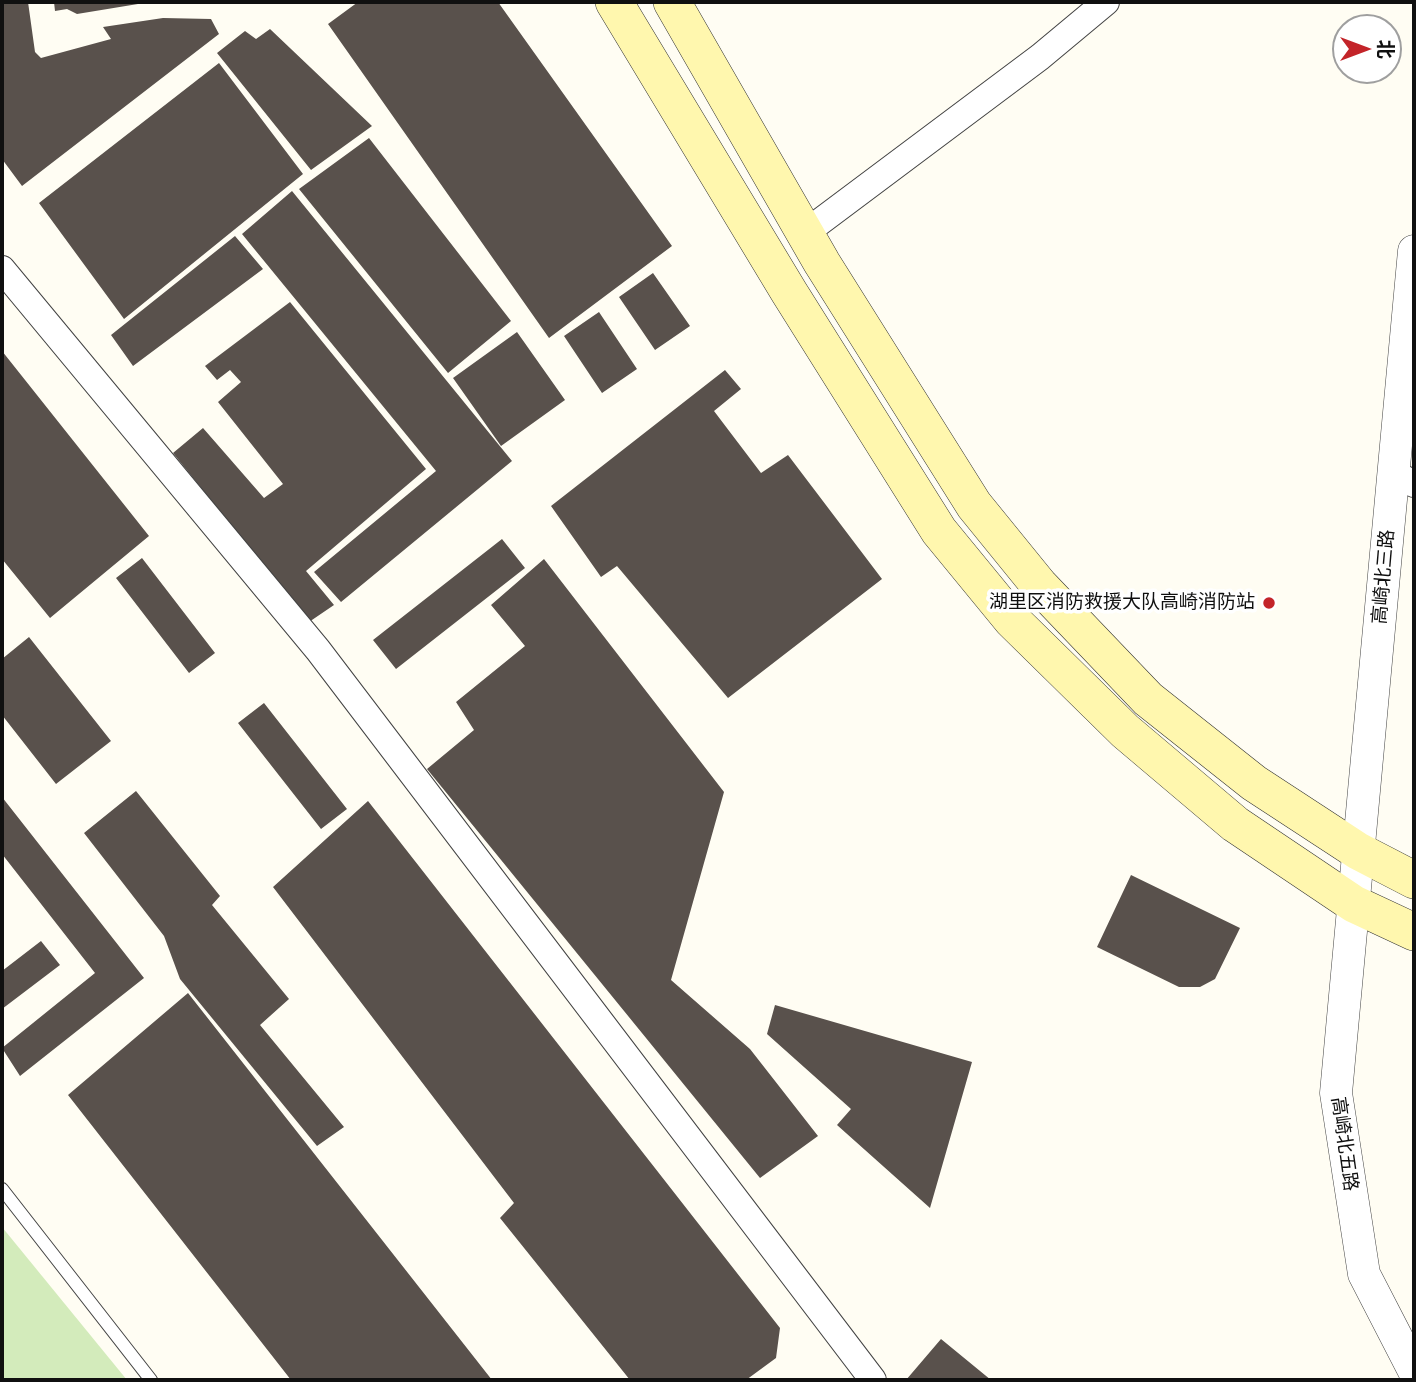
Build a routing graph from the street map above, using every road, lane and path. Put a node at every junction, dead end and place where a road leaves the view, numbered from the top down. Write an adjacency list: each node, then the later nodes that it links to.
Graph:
1 (614, 2): 10 (main road)
2 (672, 2): 4 (main road)
3 (1106, 2): 4 (street)
4 (805, 233): 8 (main road)
5 (1414, 251): 7 (street, 高崎北三路)
6 (2, 269): 15 (street)
7 (1404, 478): 8 (street, 高崎北三路)
8 (1358, 851): 9 (main road); 10 (street, 高崎北三路)
9 (1414, 880)
10 (1353, 904): 11 (main road); 13 (street, 高崎北五路)
11 (1414, 932)
12 (2, 1189): 14 (lane)
13 (1414, 1371)
14 (150, 1380)
15 (873, 1380)

